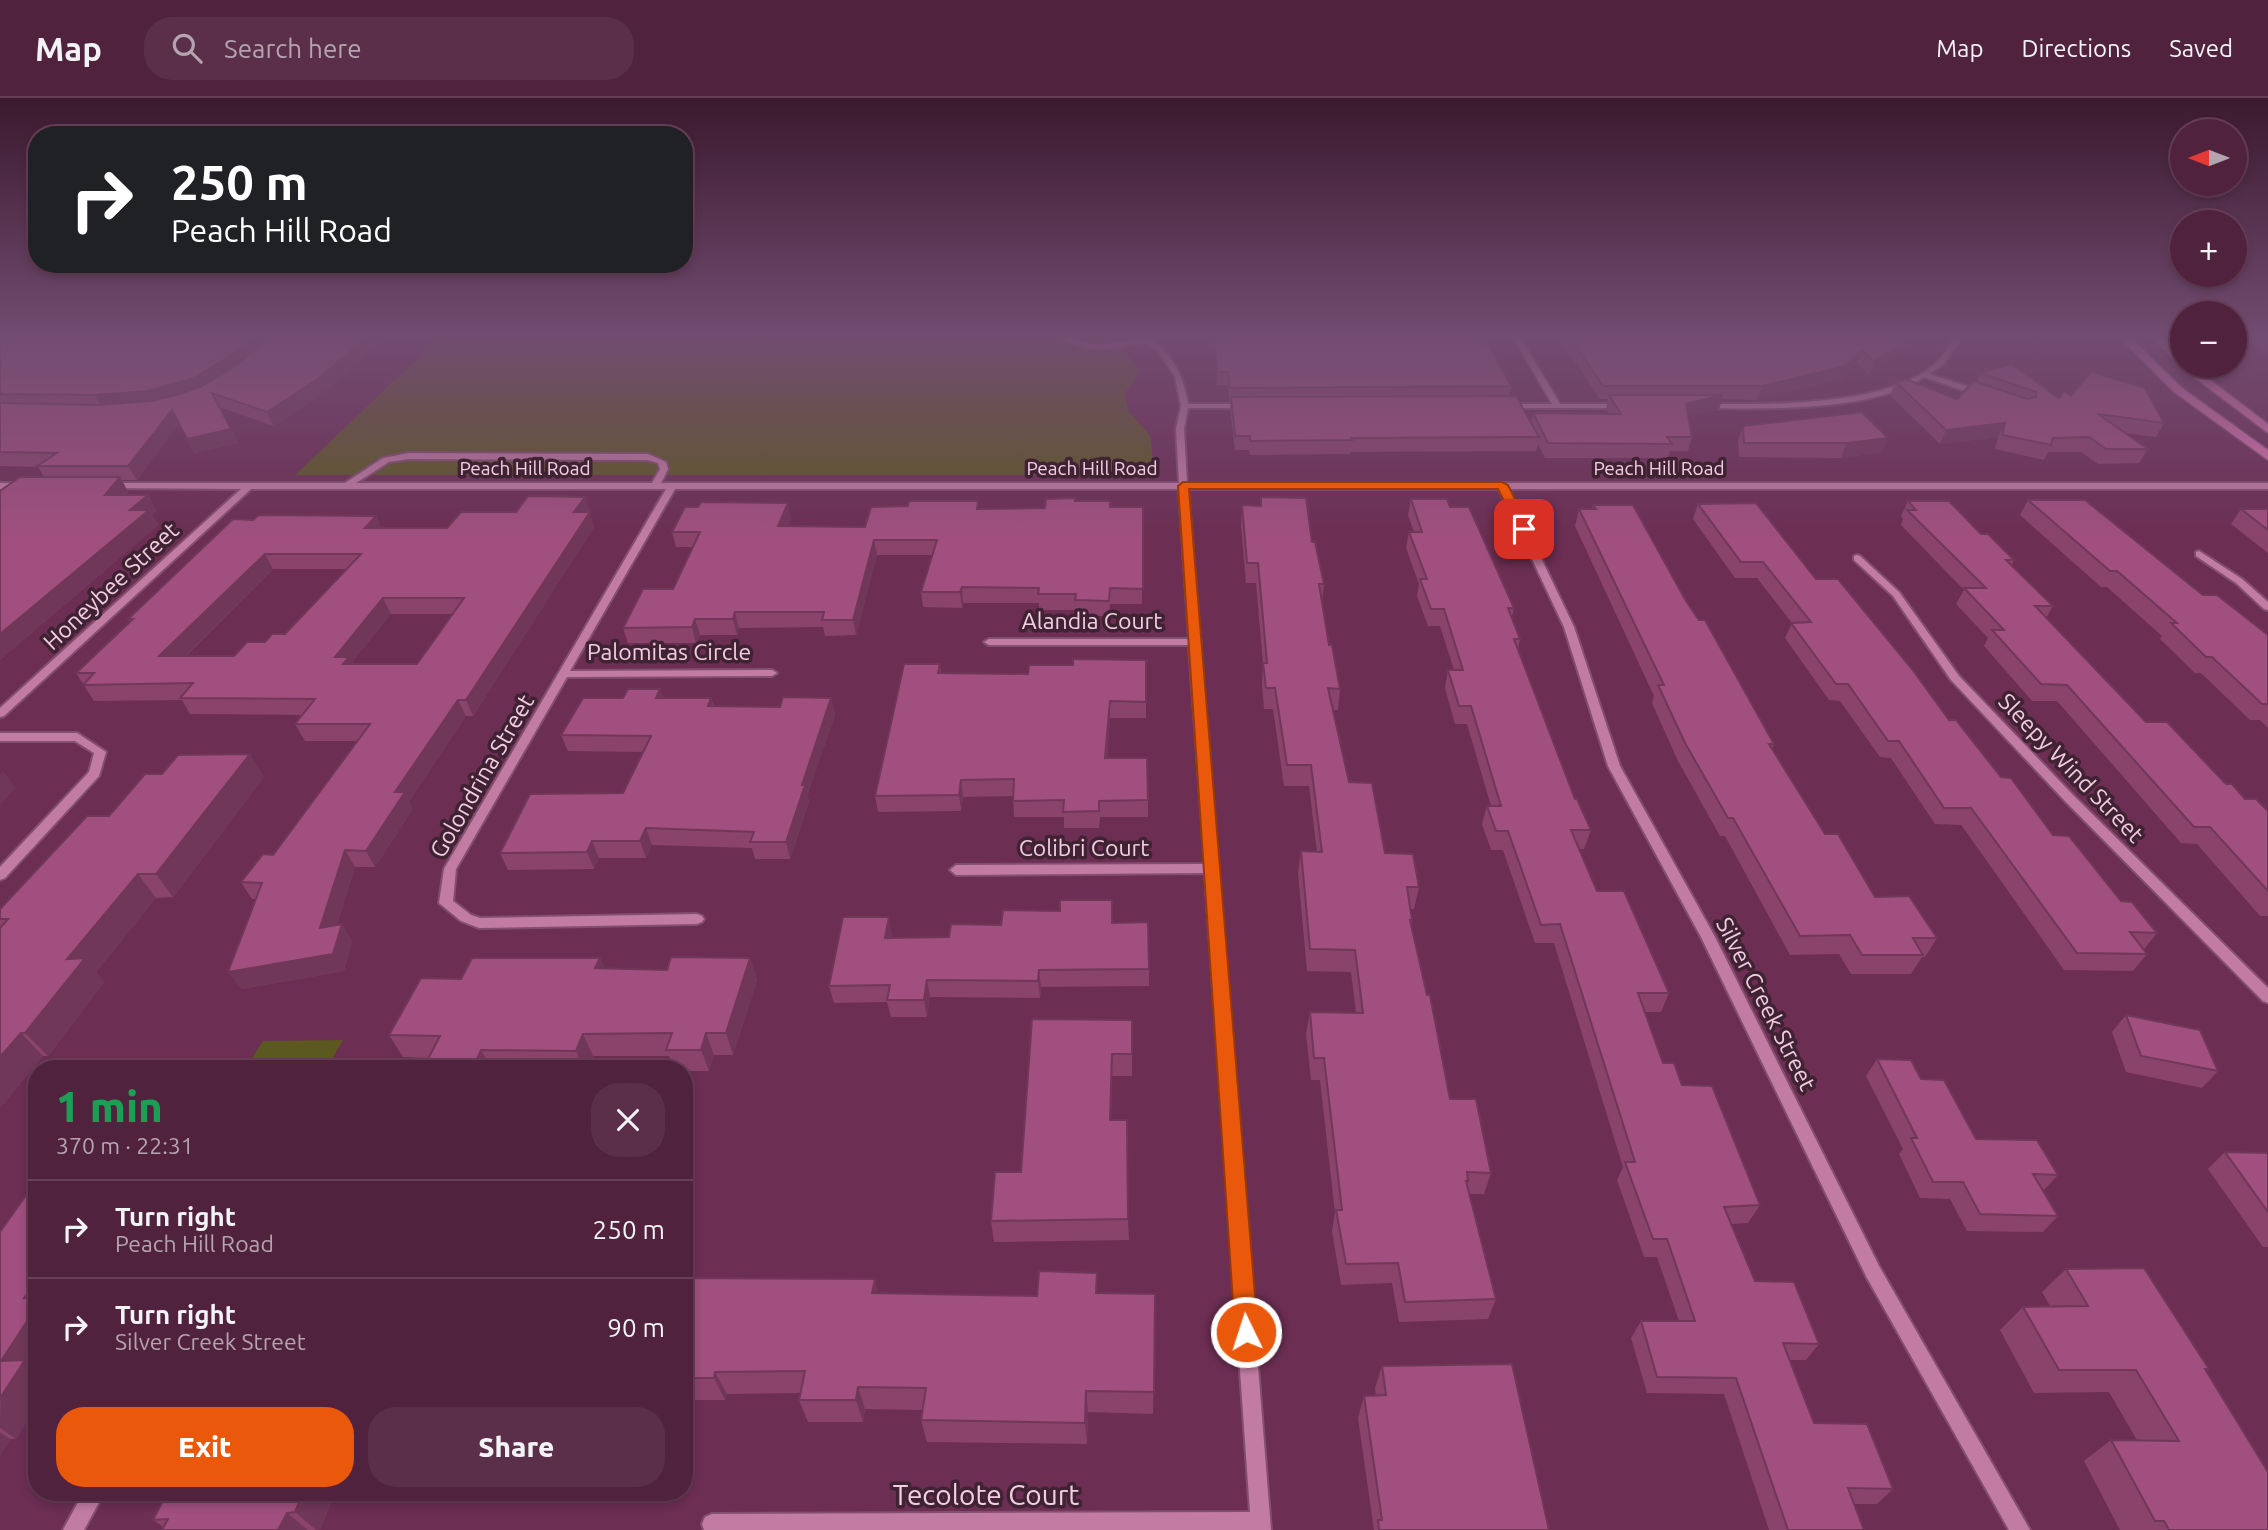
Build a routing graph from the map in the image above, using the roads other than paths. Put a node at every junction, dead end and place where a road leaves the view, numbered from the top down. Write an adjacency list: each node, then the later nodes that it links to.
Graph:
1 (1731, 404): 7 (street)
2 (2197, 404): 11 (main road)
3 (2234, 404): 10 (main road)
4 (1502, 405): 5 (street)
5 (1557, 405): 6 (street)
6 (1636, 405)
7 (1689, 405)
8 (1185, 406): 9 (street); 20 (street)
9 (1254, 406)
10 (2268, 430)
11 (2268, 456)
12 (1502, 485): 20 (street, Peach Hill Road); 21 (street, Peach Hill Road); 40 (street, Silver Creek Street)
13 (0, 486): 14 (street)
14 (38, 486)
15 (101, 486): 16 (street, Peach Hill Road)
16 (249, 486): 17 (street, Peach Hill Road); 29 (street, Honeybee Street)
17 (347, 486): 18 (street, Peach Hill Road); 18 (street)
18 (655, 486): 19 (street, Peach Hill Road)
19 (672, 486): 20 (street, Peach Hill Road); 28 (street, Golondrina Street)
20 (1183, 486): 26 (street)
21 (2268, 486)
22 (2199, 554): 24 (street)
23 (1857, 558): 35 (street, Sleepy Wind Street)
24 (2268, 607)
25 (989, 642): 26 (street, Alandia Court)
26 (1195, 642): 31 (street)
27 (772, 673): 28 (street, Palomitas Circle)
28 (565, 674): 34 (street, Golondrina Street)
29 (0, 714)
30 (0, 737): 33 (street)
31 (1212, 868): 32 (street, Colibri Court); 38 (street)
32 (956, 870)
33 (0, 875)
34 (697, 919)
35 (2268, 997)
36 (89, 1501): 39 (street)
37 (712, 1524): 38 (street, Tecolote Court)
38 (1261, 1526)
39 (73, 1530)
40 (2020, 1530)

